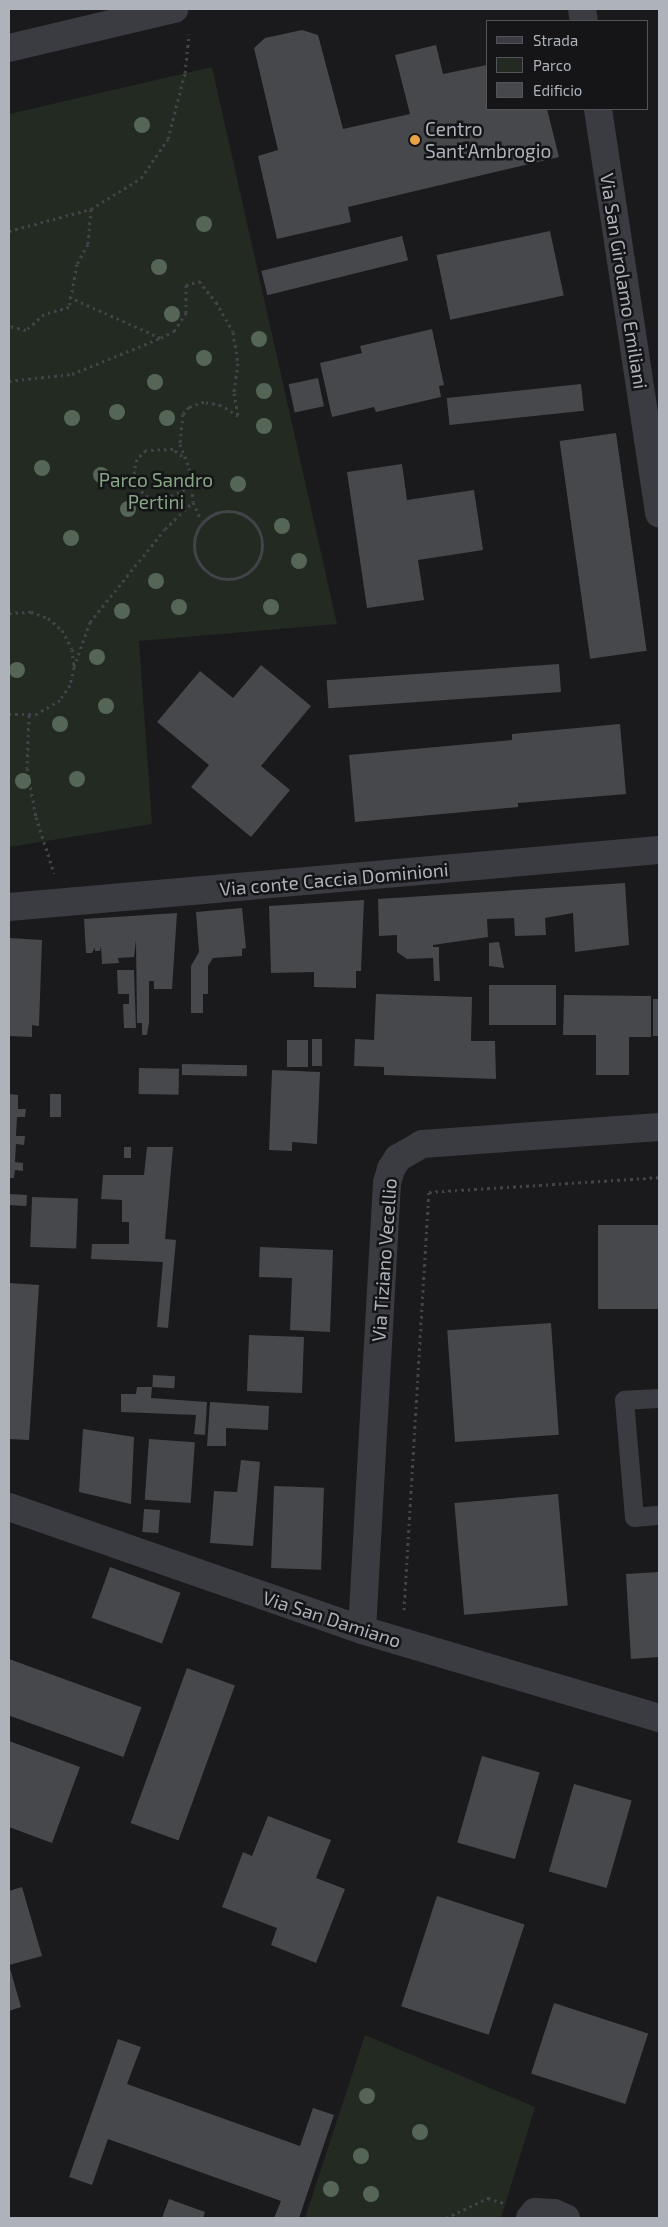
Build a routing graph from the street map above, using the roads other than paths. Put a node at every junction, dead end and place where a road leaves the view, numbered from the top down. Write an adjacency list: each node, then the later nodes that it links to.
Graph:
1 (182, 18): 2 (street)
2 (9, 48)
3 (598, 110): 4 (street, Via San Girolamo Emiliani)
4 (659, 513)
5 (659, 850): 6 (street, Via conte Caccia Dominioni)
6 (9, 907)
7 (659, 1127): 11 (street, Via Tiziano Vecellio)
8 (659, 1398): 10 (lane)
9 (9, 1507): 11 (street, Via San Damiano)
10 (659, 1515)
11 (362, 1630): 12 (street, Via San Damiano)
12 (659, 1718)
13 (533, 2215): 14 (street)
14 (566, 2218)

